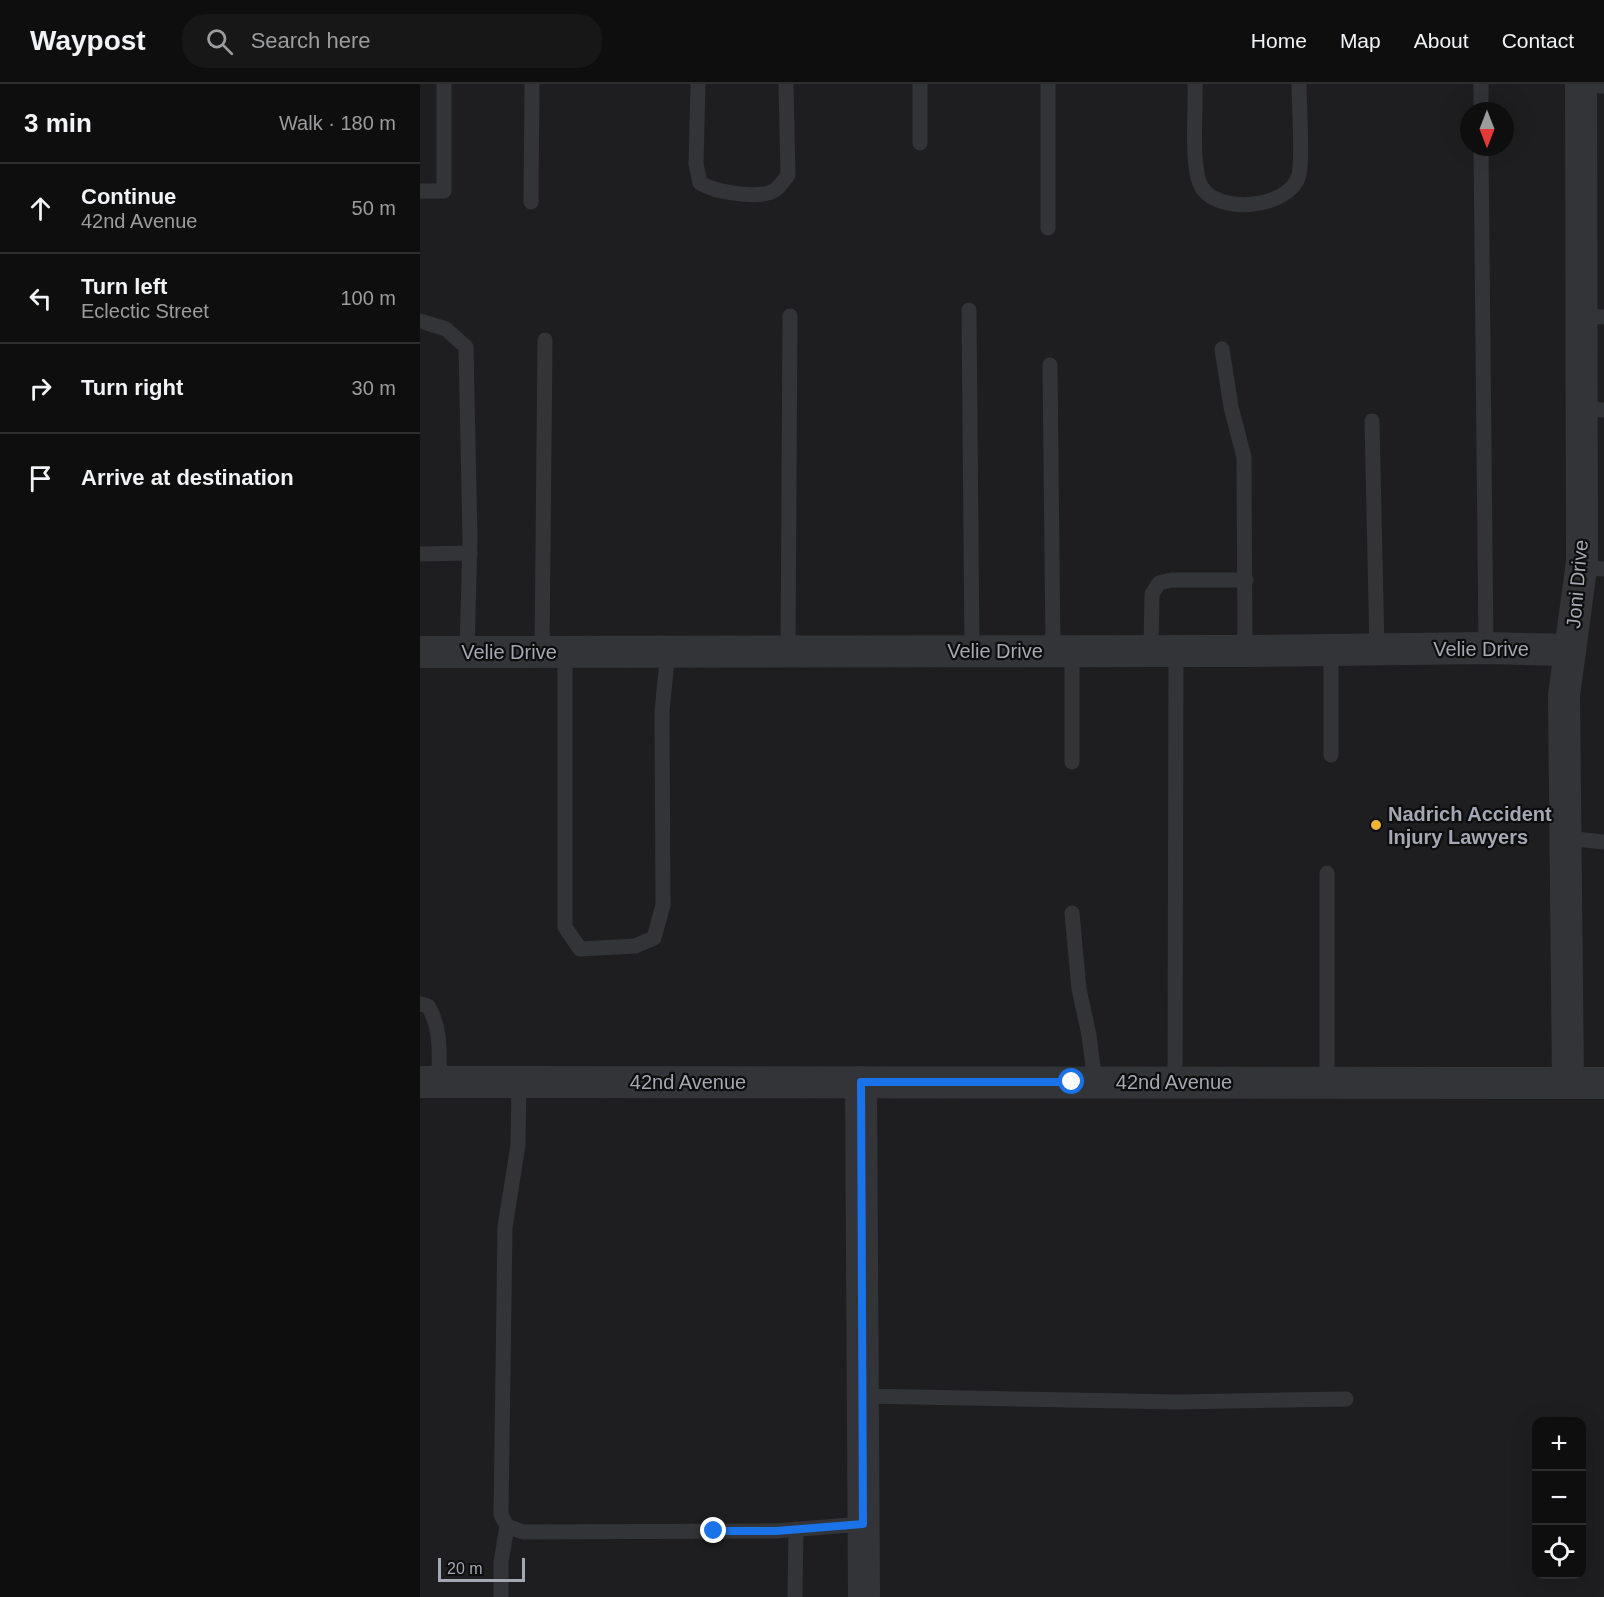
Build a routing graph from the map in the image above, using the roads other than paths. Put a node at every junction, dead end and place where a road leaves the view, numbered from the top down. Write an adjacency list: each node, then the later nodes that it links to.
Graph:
1 (444, 84): 14 (lane)
2 (531, 84): 15 (lane)
3 (698, 84): 4 (lane)
4 (786, 84)
5 (920, 84): 12 (lane)
6 (1048, 84): 16 (lane)
7 (1196, 84): 8 (lane)
8 (1299, 84)
9 (1480, 84): 11 (lane)
10 (1589, 85): 19 (street, Joni Drive)
11 (1481, 102)
12 (920, 143)
13 (1481, 156): 30 (lane)
14 (420, 191)
15 (531, 202)
16 (1048, 228)
17 (969, 310): 35 (lane)
18 (790, 316): 34 (lane)
19 (1593, 317): 24 (street, Joni Drive)
20 (420, 321): 26 (lane)
21 (545, 340): 42 (lane)
22 (1222, 350): 29 (lane)
23 (1050, 365): 36 (lane)
24 (1593, 410): 28 (street, Joni Drive)
25 (1372, 421): 31 (lane)
26 (470, 553): 27 (lane); 41 (lane)
27 (420, 554)
28 (1593, 568): 32 (street, Joni Drive)
29 (1246, 580): 37 (lane); 38 (lane)
30 (1486, 648): 31 (street, Velie Drive); 32 (street, Velie Drive)
31 (1377, 650): 39 (street, Velie Drive)
32 (1570, 650): 45 (street, Joni Drive)
33 (668, 651): 34 (street, Velie Drive); 42 (street, Velie Drive); 42 (lane)
34 (788, 651): 35 (street, Velie Drive)
35 (972, 651): 36 (street, Velie Drive)
36 (1063, 651): 37 (street, Velie Drive); 44 (lane)
37 (1163, 651): 38 (street, Velie Drive); 54 (lane)
38 (1245, 651): 39 (street, Velie Drive)
39 (1331, 651): 43 (lane)
40 (420, 652): 41 (street, Velie Drive)
41 (467, 652): 42 (street, Velie Drive)
42 (554, 652)
43 (1331, 755)
44 (1072, 762)
45 (1566, 838): 46 (lane); 56 (street, Joni Drive)
46 (1604, 842)
47 (1328, 873): 55 (lane)
48 (1072, 913): 53 (lane)
49 (420, 1004): 50 (lane)
50 (429, 1082): 51 (street, 42nd Avenue)
51 (519, 1082): 52 (street, 42nd Avenue); 61 (lane)
52 (861, 1082): 53 (street, 42nd Avenue); 58 (street)
53 (1095, 1082): 54 (street, 42nd Avenue)
54 (1175, 1082): 55 (street, 42nd Avenue)
55 (1328, 1082): 56 (street, 42nd Avenue)
56 (1568, 1083): 57 (street, 42nd Avenue)
57 (1604, 1083)
58 (862, 1396): 59 (lane); 60 (street)
59 (1346, 1399)
60 (863, 1524): 62 (lane); 65 (street)
61 (507, 1526): 62 (lane); 63 (lane)
62 (796, 1529): 64 (lane)
63 (501, 1597)
64 (795, 1597)
65 (864, 1597)

